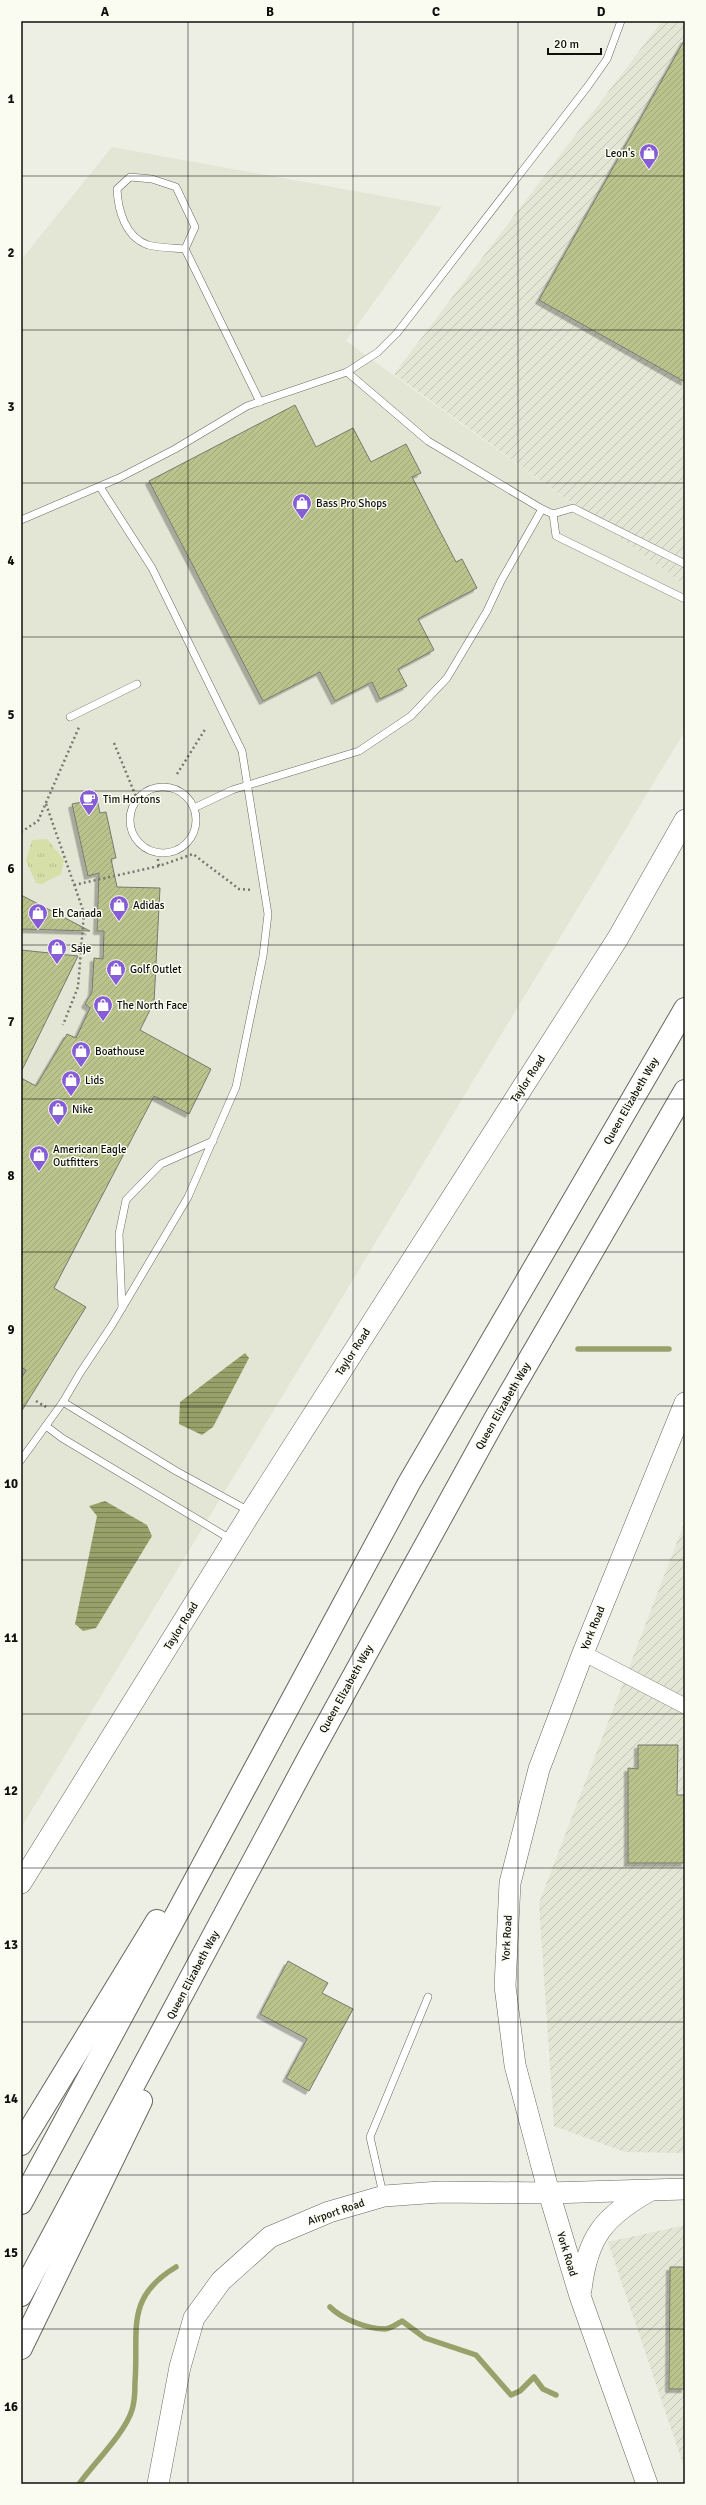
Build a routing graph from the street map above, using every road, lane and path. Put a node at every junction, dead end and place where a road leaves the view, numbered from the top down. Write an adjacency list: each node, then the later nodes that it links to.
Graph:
1 (621, 21): 3 (lane)
2 (185, 249): 2 (lane); 4 (lane)
3 (347, 372): 4 (lane); 6 (lane)
4 (260, 402): 5 (lane)
5 (100, 487): 8 (lane); 17 (lane)
6 (542, 509): 7 (lane); 17 (lane)
7 (553, 514): 9 (lane); 10 (lane)
8 (21, 520)
9 (685, 564)
10 (685, 599)
11 (137, 684): 12 (lane)
12 (70, 716)
13 (80, 725): 19 (path)
14 (206, 728): 16 (path)
15 (114, 743): 18 (path)
16 (177, 774)
17 (248, 787): 20 (lane); 26 (lane)
18 (137, 799): 20 (lane); 23 (lane)
19 (46, 804): 22 (path); 25 (path)
20 (194, 808): 23 (lane)
21 (685, 820): 36 (main road, Taylor Road)
22 (21, 832)
23 (157, 854): 24 (path)
24 (159, 866): 25 (path); 26 (path)
25 (74, 886): 28 (path)
26 (264, 891): 30 (lane)
27 (685, 1009): 39 (highway, Queen Elizabeth Way)
28 (63, 1025)
29 (685, 1091): 41 (highway, Queen Elizabeth Way)
30 (213, 1141): 31 (lane); 31 (lane)
31 (122, 1308): 32 (lane)
32 (63, 1402): 34 (lane); 36 (lane)
33 (684, 1408): 38 (main road, York Road)
34 (46, 1426): 35 (lane); 37 (lane)
35 (21, 1460)
36 (250, 1512): 37 (main road, Taylor Road)
37 (234, 1541): 42 (main road, Taylor Road)
38 (583, 1653): 40 (street); 47 (main road, York Road)
39 (290, 1705): 44 (highway); 49 (highway, Queen Elizabeth Way)
40 (685, 1706)
41 (308, 1759): 50 (highway, Queen Elizabeth Way); 52 (highway)
42 (21, 1883)
43 (428, 1997): 48 (lane)
44 (21, 2144)
45 (652, 2189): 46 (main road, Airport Road); 47 (main road, Airport Road); 51 (main road)
46 (685, 2189)
47 (549, 2193): 48 (main road, Airport Road); 51 (main road, York Road)
48 (384, 2196): 53 (main road, Airport Road)
49 (21, 2203)
50 (21, 2296)
51 (580, 2296): 54 (main road, York Road)
52 (21, 2348)
53 (158, 2484)
54 (647, 2484)

